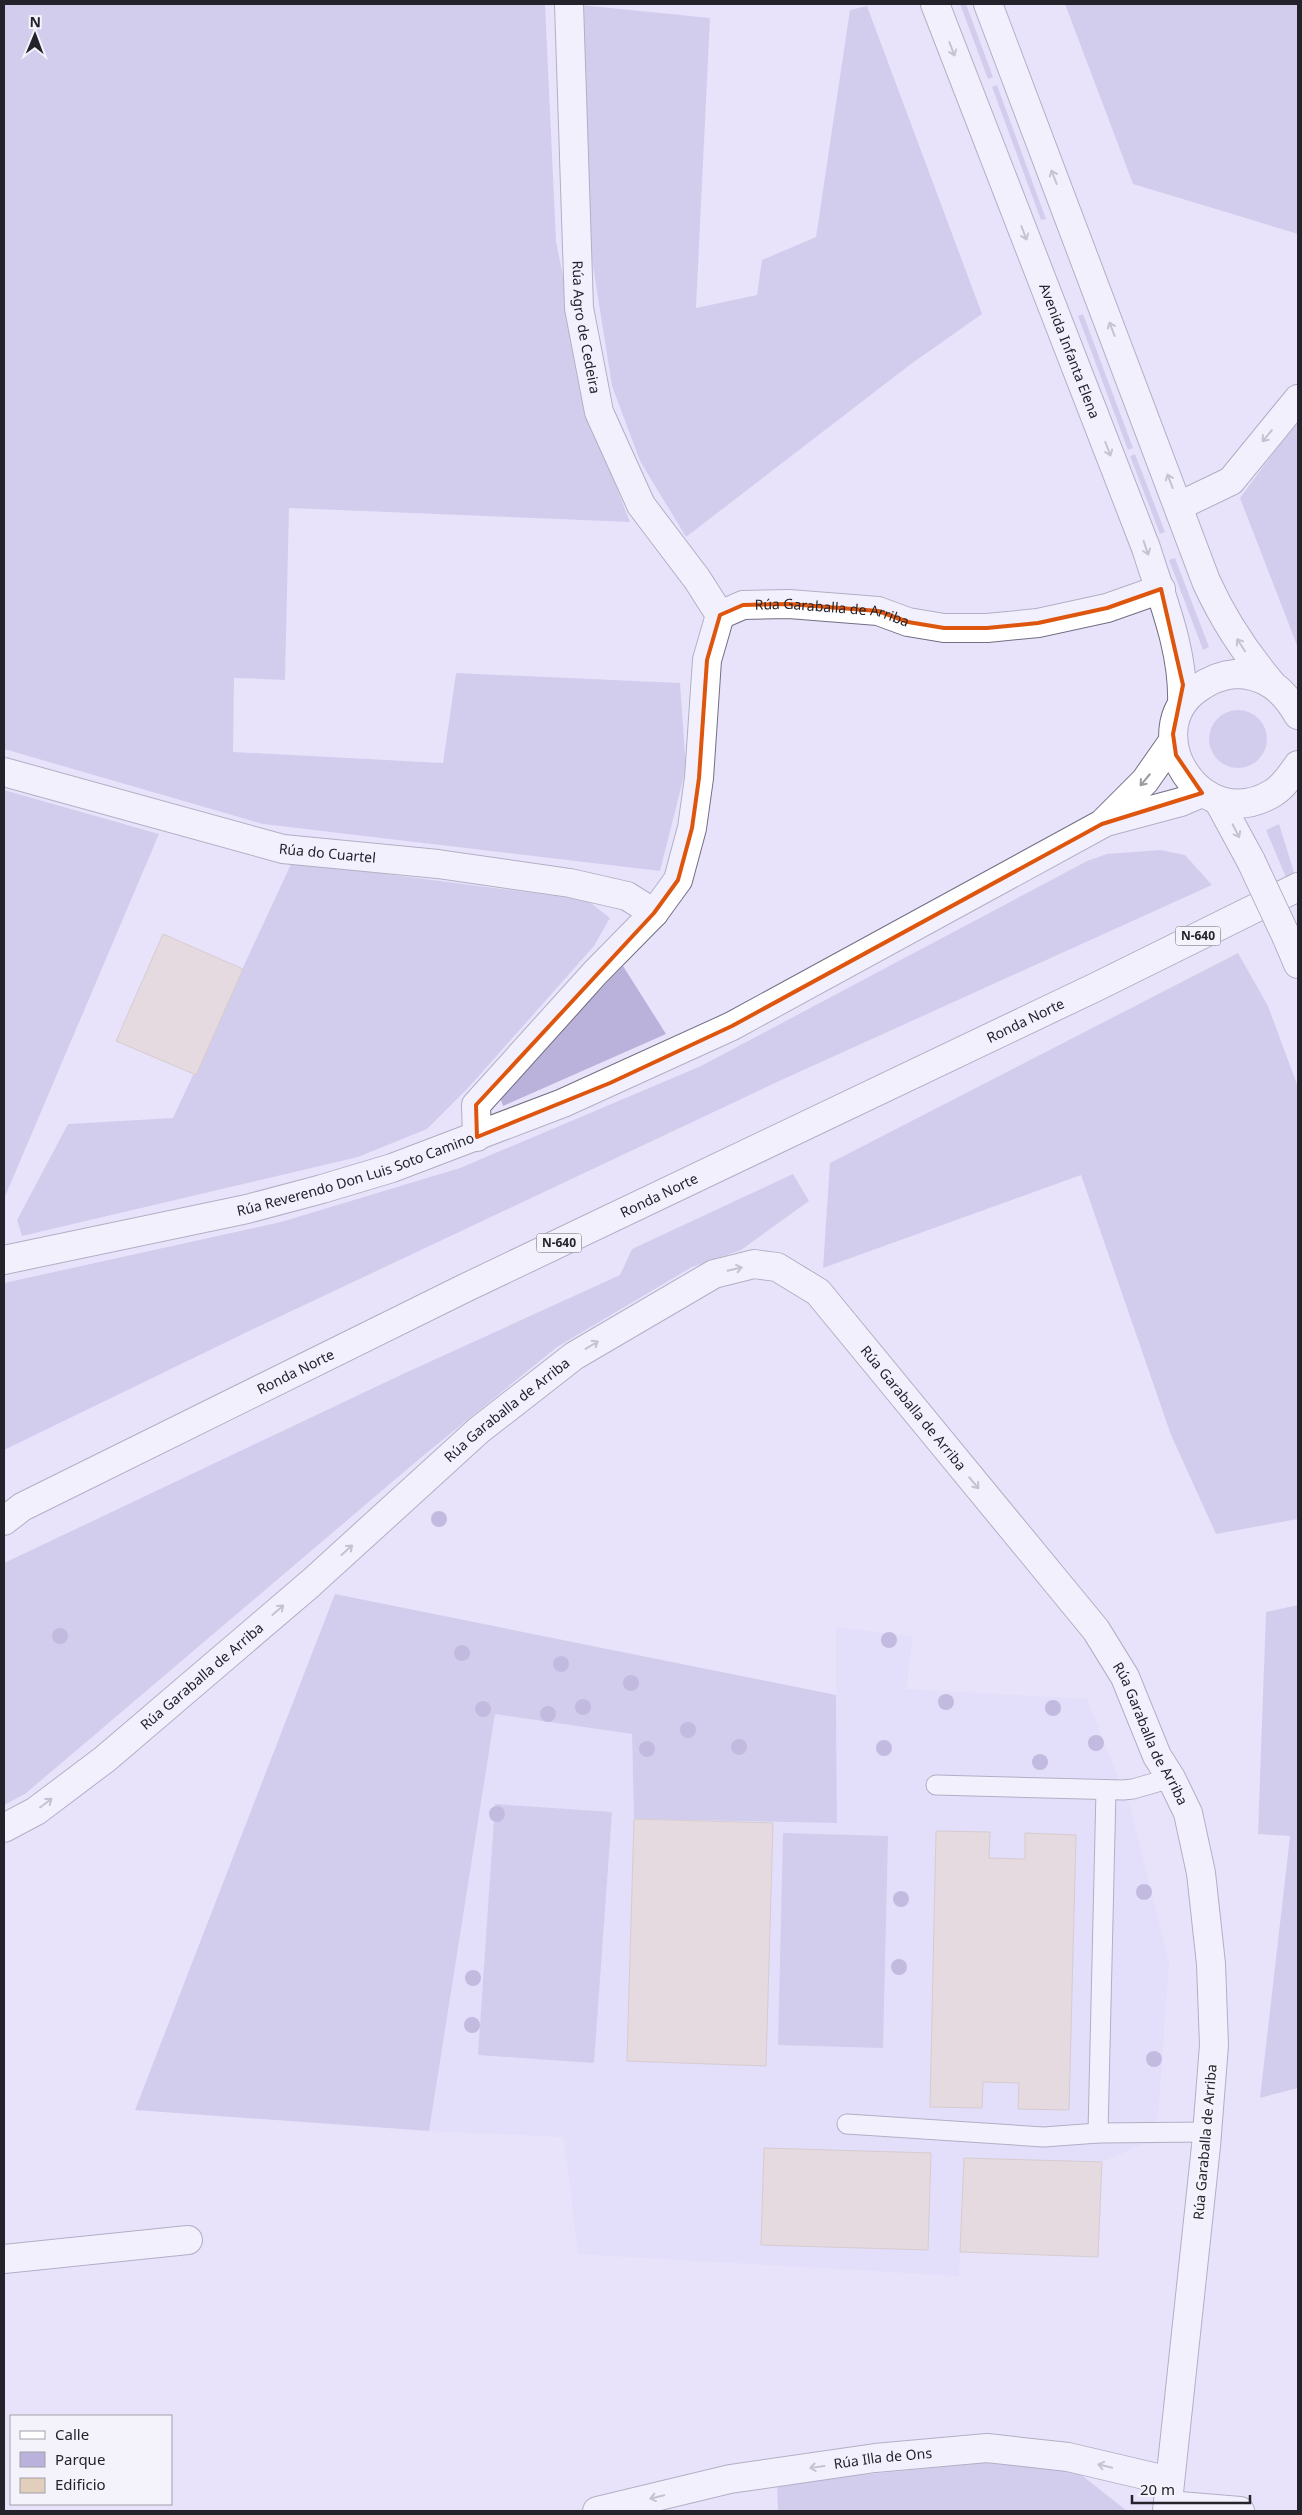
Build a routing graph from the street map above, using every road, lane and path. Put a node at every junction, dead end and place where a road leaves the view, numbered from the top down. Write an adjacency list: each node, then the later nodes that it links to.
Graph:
1 (569, 4): 7 (main road, Rúa Agro de Cedeira)
2 (935, 4): 6 (main road, Avenida Infanta Elena, one-way to 6)
3 (988, 4): 5 (main road, one-way to 3)
4 (1298, 399): 5 (main road, one-way to 5)
5 (1179, 506): 8 (main road, one-way to 5)
6 (1161, 589): 7 (main road, Rúa Garaballa de Arriba); 9 (main road, Avenida Infanta Elena)
7 (720, 615): 17 (main road)
8 (1271, 683): 9 (main road); 10 (main road)
9 (1182, 704): 11 (main road)
10 (1298, 715)
11 (1173, 741): 14 (main road); 15 (main road, one-way to 15)
12 (1298, 765): 14 (main road)
13 (4, 772): 17 (main road, Rúa do Cuartel)
14 (1211, 798): 15 (main road); 18 (main road, one-way to 18, bridge)
15 (1102, 824): 19 (main road)
16 (1298, 887): 21 (main road, Ronda Norte / N-640)
17 (654, 912): 19 (main road, Rúa Reverendo Don Luis Soto Camino)
18 (1298, 964)
19 (477, 1137): 20 (main road, Rúa Reverendo Don Luis Soto Camino)
20 (4, 1260)
21 (10, 1513)
22 (1171, 1778): 24 (lane); 25 (main road, Rúa Garaballa de Arriba, one-way to 22); 27 (main road, Rúa Garaballa de Arriba)
23 (936, 1785): 24 (lane)
24 (1106, 1790): 28 (lane)
25 (4, 1828)
26 (847, 2124): 28 (lane)
27 (1207, 2132): 28 (lane); 31 (main road, Rúa Garaballa de Arriba)
28 (1098, 2133)
29 (188, 2240): 30 (main road)
30 (4, 2259)
31 (1168, 2499): 32 (main road, Rúa Illa de Ons, one-way to 32); 33 (main road, Rúa Illa de Ons)
32 (597, 2511)
33 (1240, 2511)

